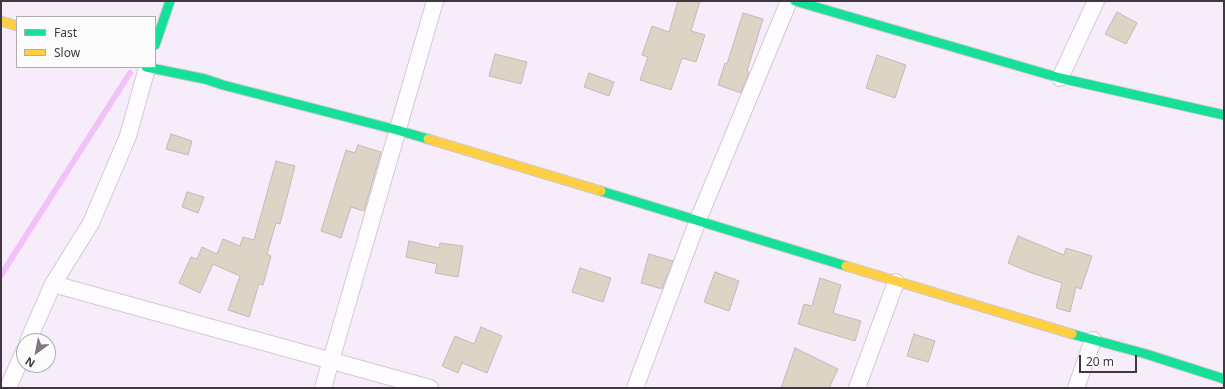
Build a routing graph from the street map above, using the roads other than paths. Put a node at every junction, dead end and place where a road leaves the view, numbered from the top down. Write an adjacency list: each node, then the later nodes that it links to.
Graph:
1 (170, 1): 8 (street)
2 (436, 1): 13 (street)
3 (789, 1): 14 (street)
4 (795, 1): 11 (street)
5 (1096, 1): 11 (street)
6 (1, 21): 7 (street)
7 (16, 26)
8 (156, 42)
9 (147, 68): 16 (street)
10 (152, 68): 13 (street)
11 (1060, 78): 12 (street)
12 (1224, 115)
13 (398, 130): 14 (street); 19 (street)
14 (698, 220): 15 (street); 25 (street)
15 (896, 282): 18 (street); 26 (street)
16 (53, 284): 17 (street); 19 (street)
17 (32, 333)
18 (1093, 340): 21 (street); 27 (street)
19 (331, 362): 23 (street); 24 (street)
20 (16, 370): 22 (street)
21 (1224, 379)
22 (8, 388)
23 (323, 388)
24 (430, 388)
25 (635, 388)
26 (857, 388)
27 (1076, 388)

